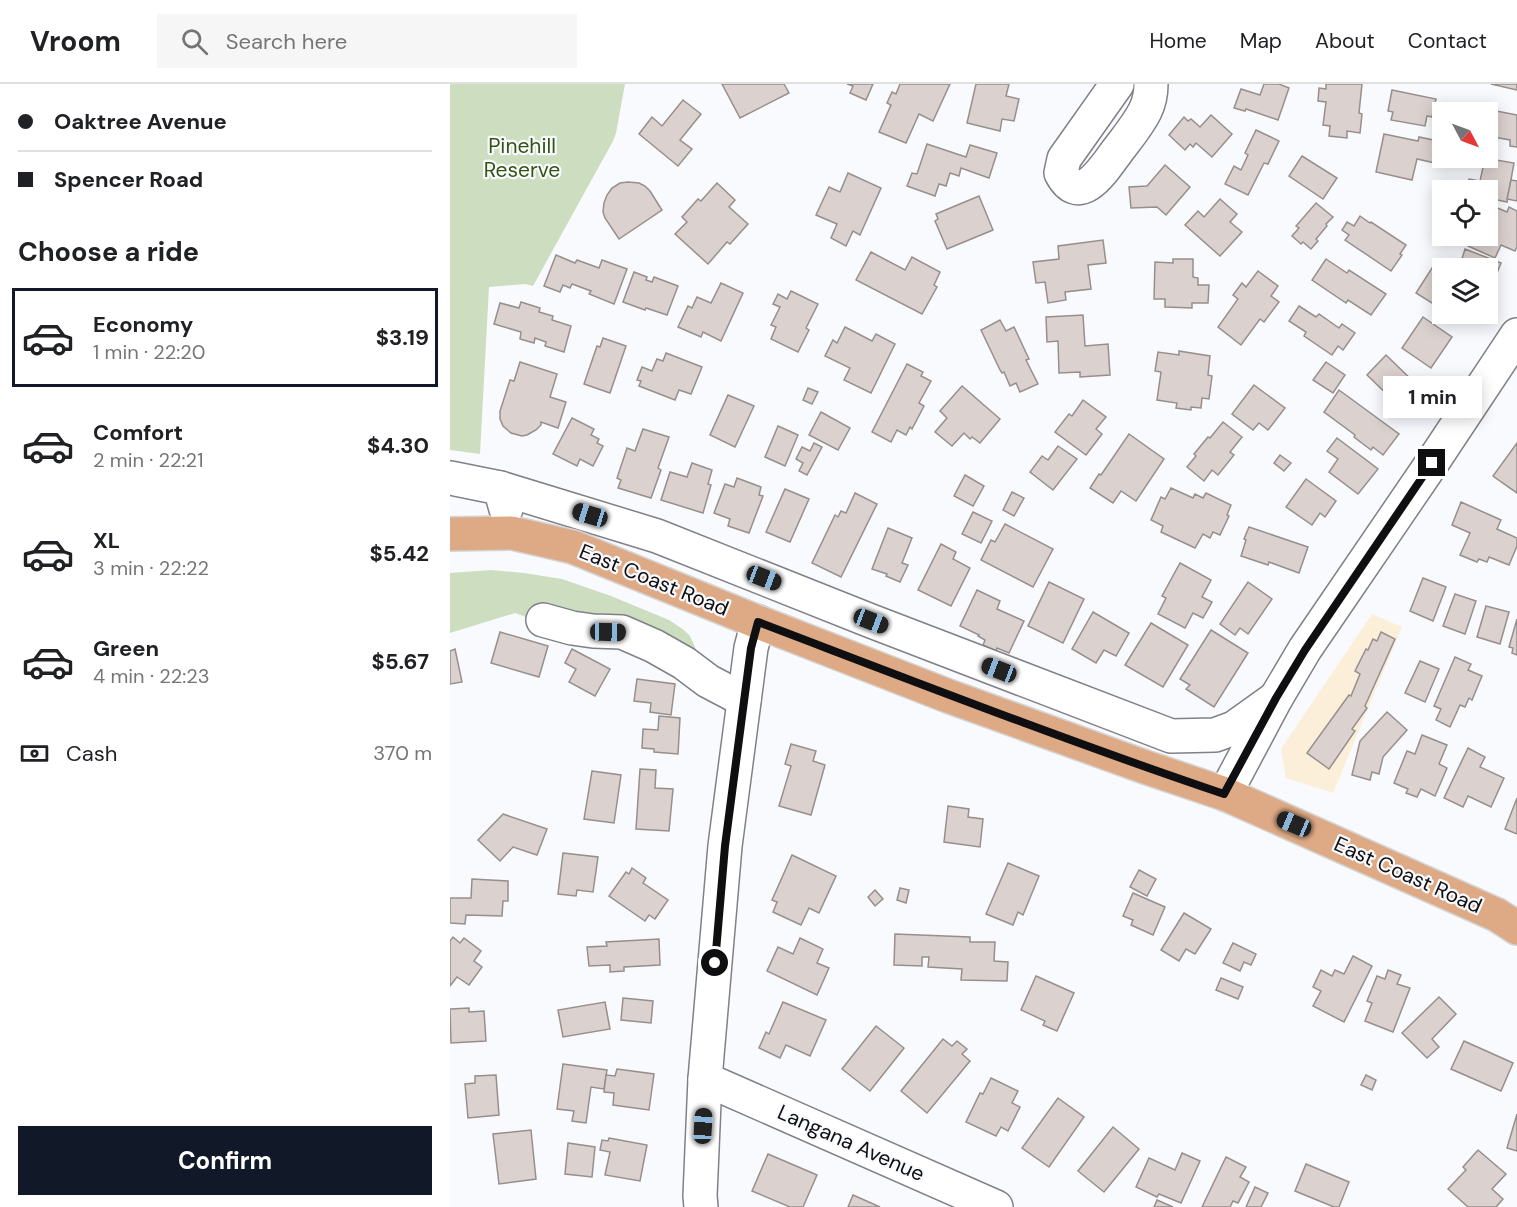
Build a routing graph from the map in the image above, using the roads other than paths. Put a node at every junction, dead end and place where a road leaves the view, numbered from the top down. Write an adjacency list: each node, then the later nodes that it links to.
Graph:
1 (1117, 84): 2 (street)
2 (1151, 84)
3 (1517, 335): 10 (street)
4 (450, 478): 5 (street)
5 (500, 488): 6 (street); 10 (street)
6 (512, 533): 7 (main road, East Coast Road); 9 (main road, East Coast Road)
7 (450, 534)
8 (543, 620): 11 (street)
9 (758, 622): 11 (street); 12 (main road, East Coast Road)
10 (1276, 698): 12 (street)
11 (744, 700): 14 (street)
12 (1224, 794): 13 (main road, East Coast Road)
13 (1517, 928)
14 (705, 1079): 15 (street); 16 (street, Langana Avenue)
15 (701, 1207)
16 (996, 1207)

